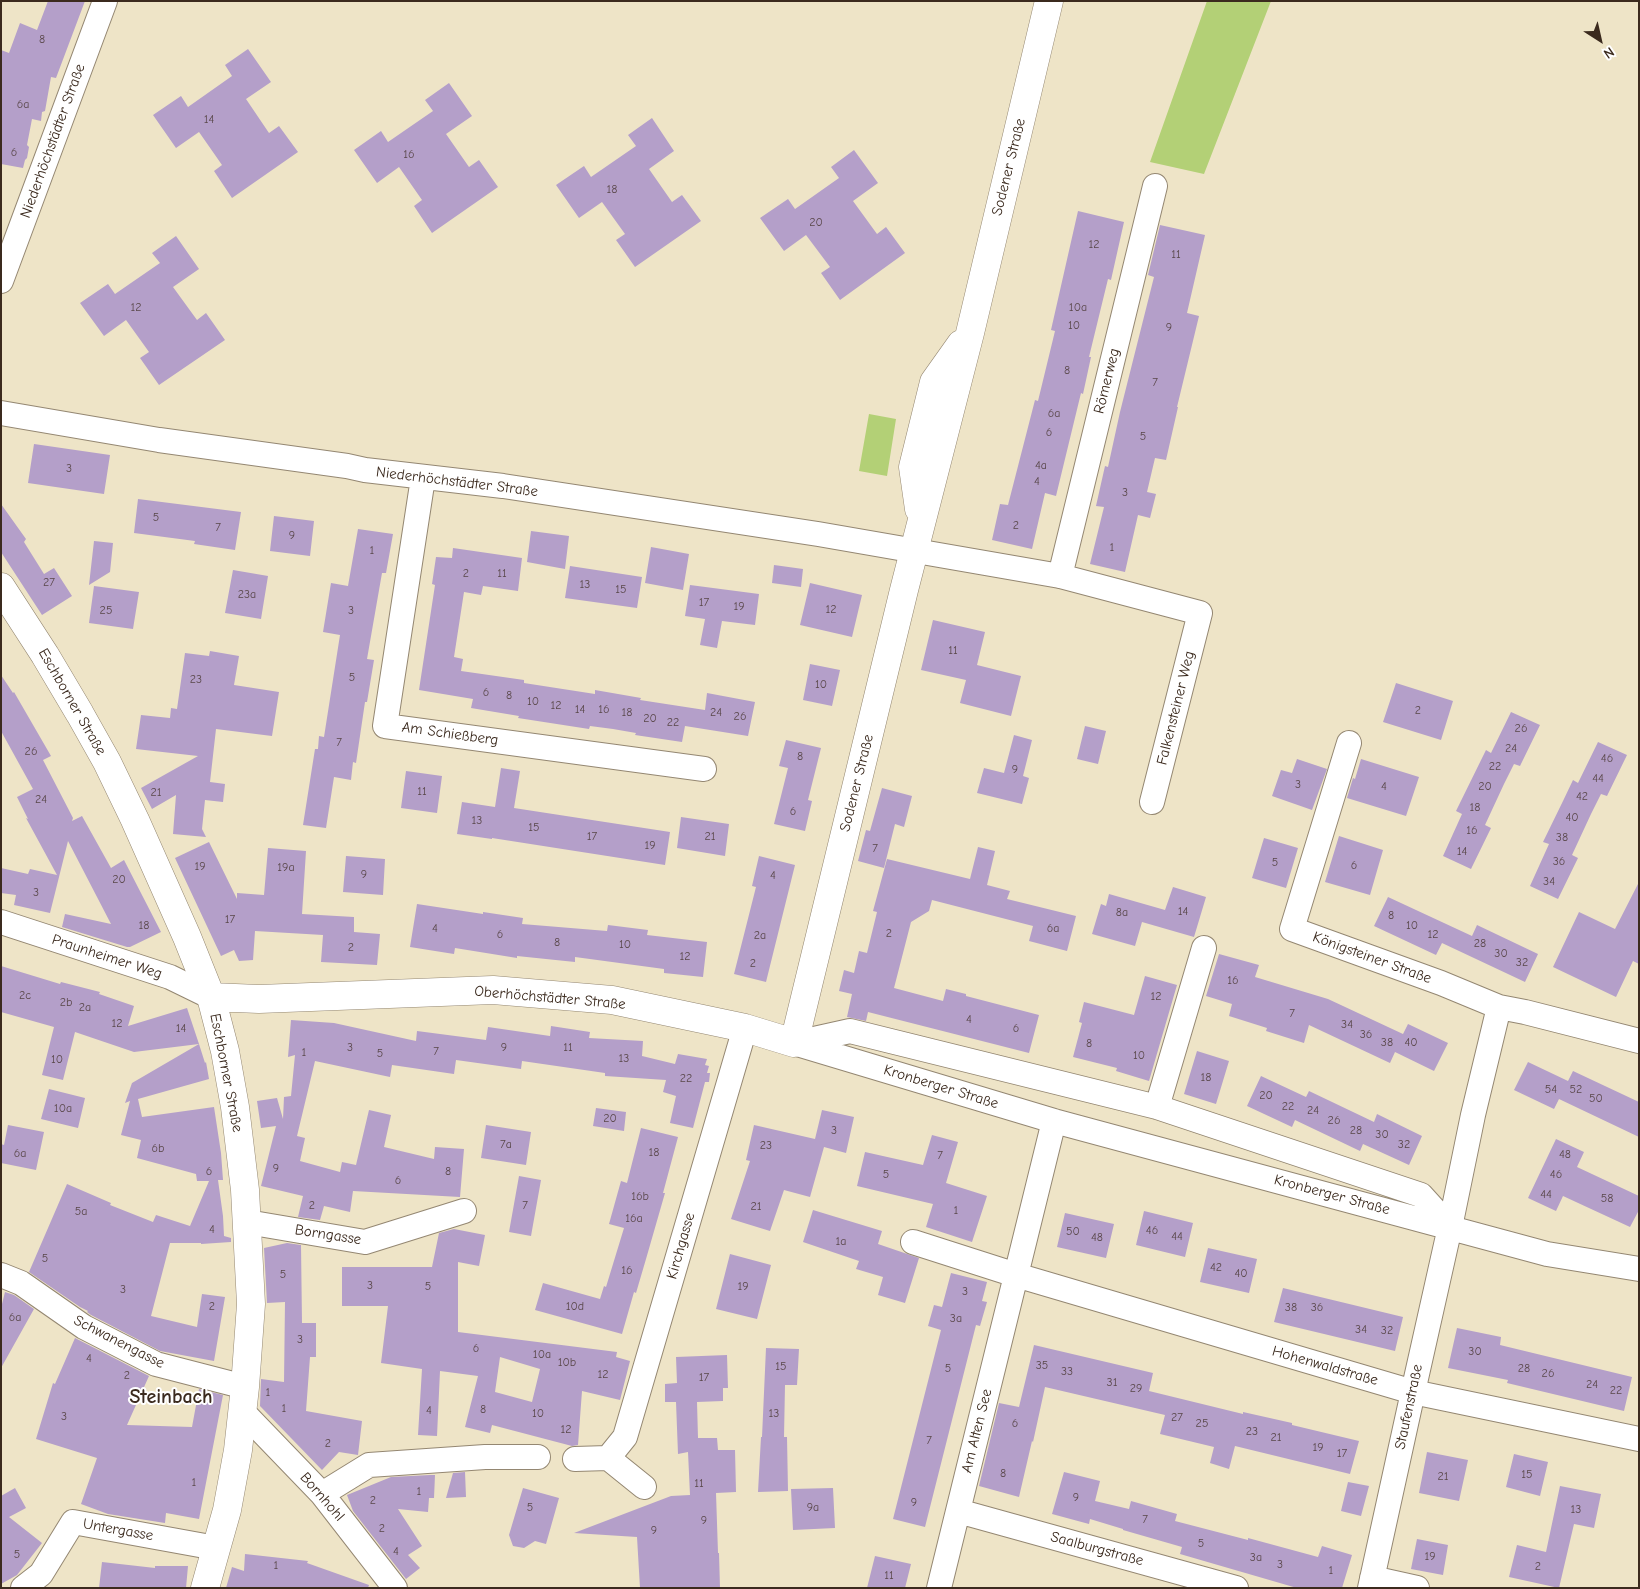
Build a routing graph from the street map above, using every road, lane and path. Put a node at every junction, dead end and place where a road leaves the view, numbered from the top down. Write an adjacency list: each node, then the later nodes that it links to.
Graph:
1 (105, 1): 4 (street, Niederhöchstädter Straße)
2 (1050, 1): 7 (main road, Sodener Straße)
3 (1155, 186): 8 (street, Römerweg)
4 (1, 281)
5 (1, 413): 6 (street, Niederhöchstädter Straße)
6 (424, 478): 7 (street, Niederhöchstädter Straße); 12 (street, Am Schießberg)
7 (914, 551): 8 (street, Niederhöchstädter Straße); 20 (main road, Sodener Straße)
8 (1060, 576): 10 (street, Niederhöchstädter Straße)
9 (1, 587): 16 (main road, Eschborner Straße)
10 (1200, 613): 13 (street, Falkensteiner Weg)
11 (1349, 743): 17 (street, Königsteiner Straße)
12 (704, 769)
13 (1152, 802)
14 (1, 922): 16 (street, Praunheimer Weg)
15 (1204, 948): 21 (street)
16 (211, 997): 18 (main road, Oberhöchstädter Straße); 24 (main road, Eschborner Straße)
17 (1499, 1007): 19 (street, Königsteiner Straße); 25 (street)
18 (745, 1028): 20 (main road, Oberhöchstädter Straße); 34 (street, Kirchgasse)
19 (1639, 1041)
20 (794, 1043): 21 (street, Kronberger Straße); 22 (street, Kronberger Straße)
21 (1157, 1107): 25 (street, Kronberger Straße)
22 (1054, 1121): 25 (street, Kronberger Straße); 29 (street, Am Alten See)
23 (464, 1211): 24 (street, Borngasse)
24 (247, 1222): 31 (main road, Eschborner Straße)
25 (1450, 1227): 27 (street, Kronberger Straße); 30 (street, Staufenstraße)
26 (913, 1242): 29 (street)
27 (1639, 1269)
28 (1, 1275): 31 (street, Schwanengasse)
29 (1016, 1275): 30 (street, Hohenwaldstraße); 38 (street, Am Alten See)
30 (1413, 1392): 32 (street, Hohenwaldstraße); 40 (street, Staufenstraße)
31 (244, 1399): 37 (street, Bornhohl); 39 (main road, Eschborner Straße)
32 (1639, 1438)
33 (538, 1457): 37 (street)
34 (608, 1458): 35 (street); 36 (street)
35 (575, 1459)
36 (644, 1487)
37 (322, 1494): 43 (street, Bornhohl)
38 (958, 1511): 44 (street, Am Alten See); 45 (street, Saalburgstraße)
39 (216, 1548): 41 (street, Untergasse); 42 (main road, Eschborner Straße)
40 (1371, 1583): 46 (street)
41 (23, 1588)
42 (205, 1588)
43 (396, 1588)
44 (939, 1588)
45 (1236, 1588)
46 (1417, 1588)

